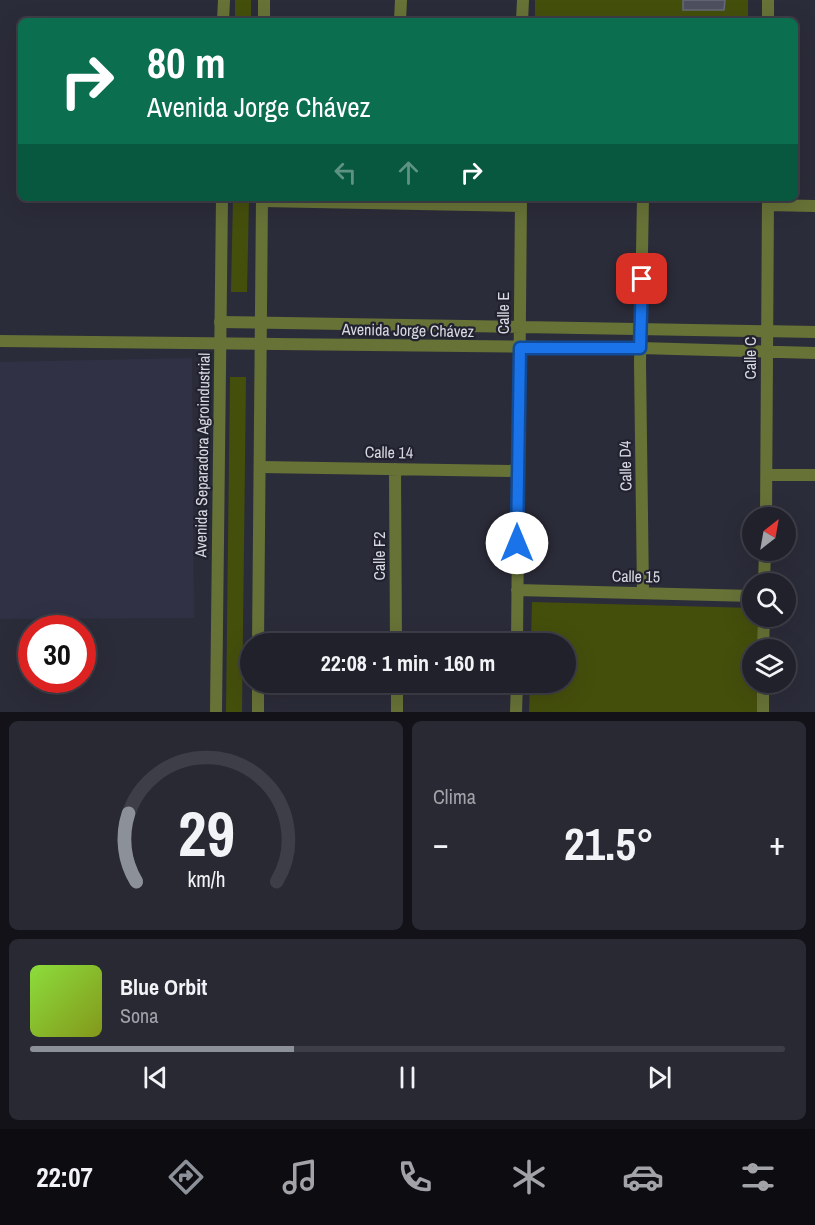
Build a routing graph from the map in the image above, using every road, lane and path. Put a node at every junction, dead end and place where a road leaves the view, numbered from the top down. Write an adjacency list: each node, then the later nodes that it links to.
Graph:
1 (224, 0): 6 (street)
2 (264, 0): 7 (street)
3 (401, 0): 8 (street)
4 (523, 0): 9 (street)
5 (768, 0): 10 (street)
6 (223, 18)
7 (264, 18)
8 (400, 18)
9 (522, 18)
10 (768, 18)
11 (222, 201): 18 (street, Avenida Separadora Agroindustrial)
12 (262, 201): 19 (street)
13 (398, 201): 15 (street)
14 (643, 201): 23 (street, Calle D4)
15 (521, 202): 20 (street, Calle E)
16 (768, 202): 17 (street); 21 (street, Calle C)
17 (815, 206)
18 (220, 322): 19 (street, Avenida Jorge Chávez); 25 (street, Avenida Separadora Agroindustrial)
19 (261, 323): 20 (street, Avenida Jorge Chávez); 26 (street)
20 (520, 327): 23 (street, Avenida Jorge Chávez); 27 (street, Calle E)
21 (766, 331): 22 (street, Avenida Jorge Chávez); 23 (street, Avenida Jorge Chávez); 28 (street, Calle C)
22 (815, 332)
23 (640, 338): 27 (street, Avenida Jorge Chávez); 28 (street, Avenida Jorge Chávez); 37 (street, Calle D4)
24 (0, 340): 25 (street, Avenida Jorge Chávez)
25 (220, 344): 26 (street, Avenida Jorge Chávez); 46 (street, Avenida Separadora Agroindustrial)
26 (261, 344): 27 (street, Avenida Jorge Chávez); 30 (street)
27 (520, 348): 32 (street, Calle E)
28 (766, 351): 29 (street, Avenida Jorge Chávez); 33 (street, Calle C)
29 (815, 352)
30 (261, 467): 31 (street, Calle 14); 39 (street)
31 (395, 469): 32 (street, Calle 14); 40 (street, Calle F2)
32 (517, 471): 36 (street, Calle E)
33 (766, 475): 34 (street); 35 (street, Calle C)
34 (815, 475)
35 (766, 507)
36 (517, 590): 37 (street, Calle 15); 41 (street, Calle E)
37 (643, 592): 38 (street, Calle 15)
38 (742, 596)
39 (258, 633)
40 (396, 633)
41 (517, 633)
42 (258, 693): 47 (street)
43 (397, 693): 48 (street)
44 (517, 693): 49 (street)
45 (763, 693): 50 (street)
46 (216, 712)
47 (258, 712)
48 (397, 712)
49 (516, 712)
50 (763, 712)

